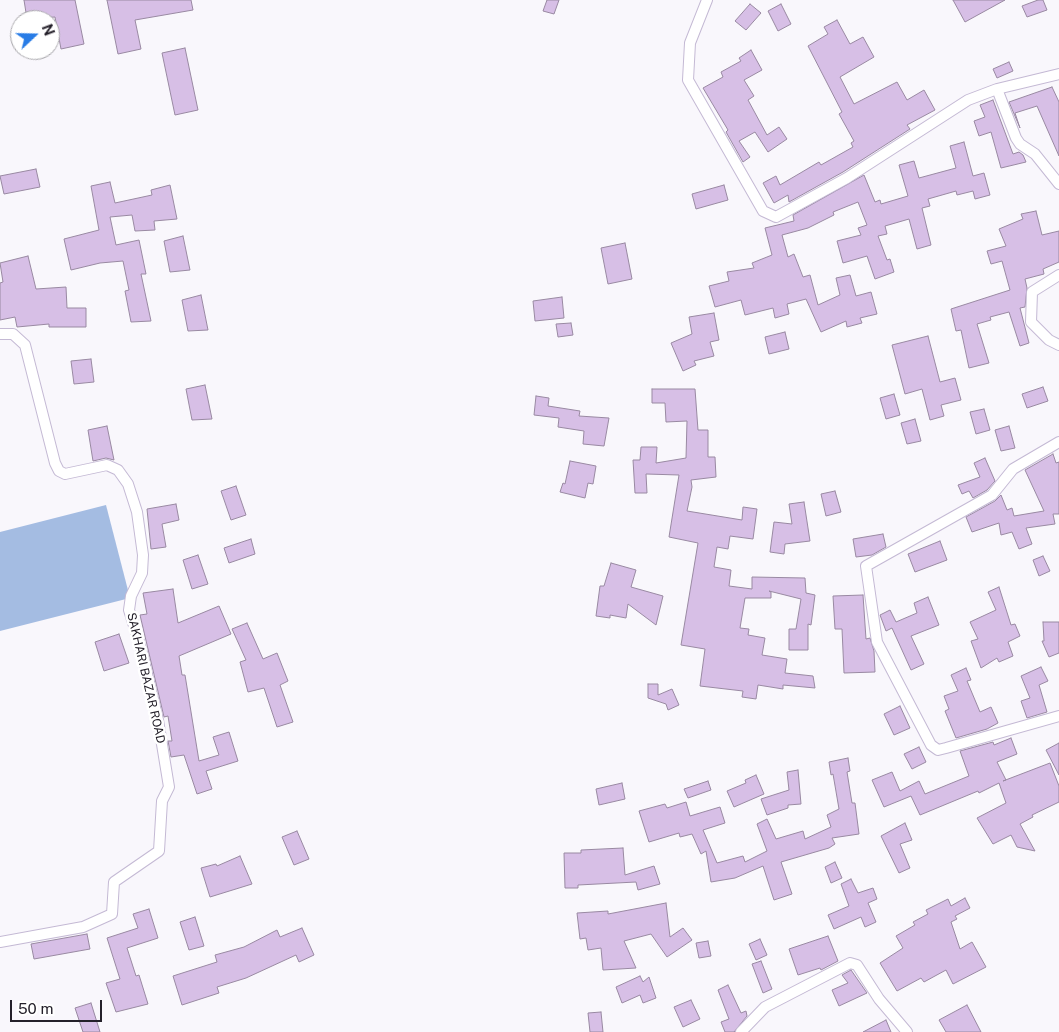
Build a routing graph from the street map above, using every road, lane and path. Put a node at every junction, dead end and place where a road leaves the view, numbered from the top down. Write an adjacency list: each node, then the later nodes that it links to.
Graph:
1 (707, 0): 3 (street)
2 (1059, 74): 3 (street)
3 (997, 89): 4 (street)
4 (1059, 184)
5 (1059, 275): 7 (street)
6 (0, 334): 10 (street, SAKHARI BAZAR ROAD)
7 (1059, 345)
8 (1059, 442): 9 (street)
9 (1059, 716)
10 (0, 942)
11 (741, 1032): 12 (street)
12 (907, 1032)

